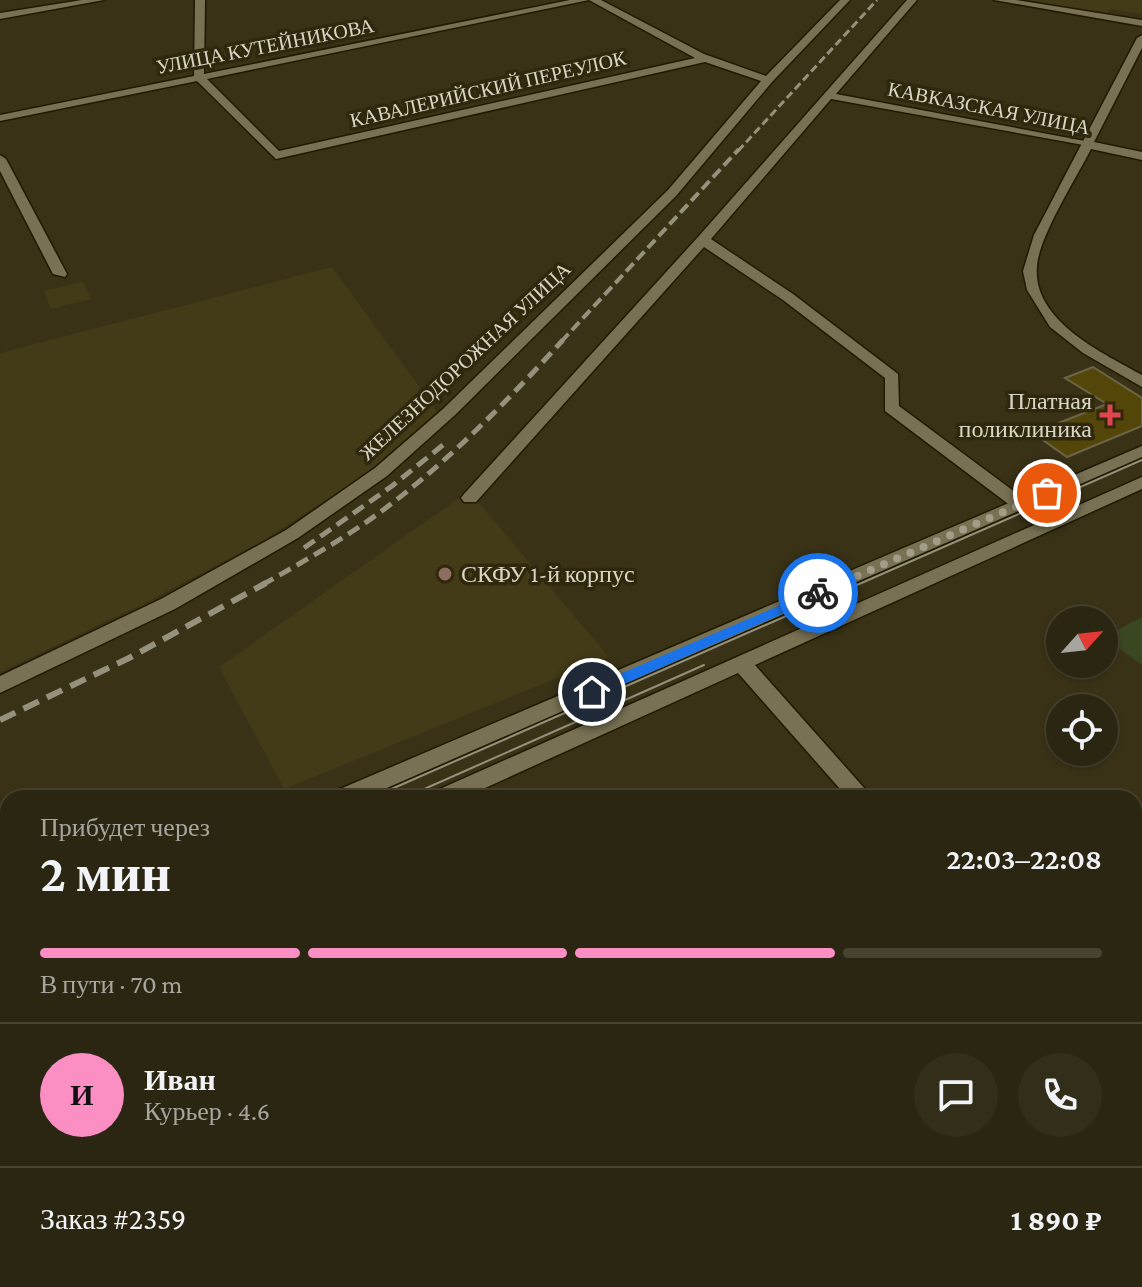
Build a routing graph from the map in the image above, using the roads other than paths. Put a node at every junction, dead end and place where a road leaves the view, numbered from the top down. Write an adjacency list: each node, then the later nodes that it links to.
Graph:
1 (99, 0): 8 (street)
2 (200, 0): 12 (street)
3 (584, 0): 12 (street, УЛИЦА КУТЕЙНИКОВА)
4 (594, 0): 11 (street)
5 (845, 0): 13 (street, ЖЕЛЕЗНОДОРОЖНАЯ УЛИЦА)
6 (912, 0): 14 (street)
7 (999, 0): 9 (street)
8 (0, 16)
9 (1142, 23)
10 (1142, 38): 16 (street)
11 (708, 58): 12 (street, КАВАЛЕРИЙСКИЙ ПЕРЕУЛОК); 13 (street)
12 (199, 77): 15 (street, УЛИЦА КУТЕЙНИКОВА)
13 (768, 80): 27 (street, ЖЕЛЕЗНОДОРОЖНАЯ УЛИЦА)
14 (830, 96): 16 (street, КАВКАЗСКАЯ УЛИЦА); 19 (street)
15 (0, 118)
16 (1085, 144): 17 (street, КАВКАЗСКАЯ УЛИЦА); 21 (street)
17 (1142, 156)
18 (0, 159): 20 (street)
19 (703, 240): 24 (street); 25 (street)
20 (60, 274)
21 (1142, 382)
22 (1142, 451): 25 (street)
23 (1142, 482): 26 (street)
24 (470, 498)
25 (1021, 505): 28 (street)
26 (741, 663): 29 (street); 30 (street)
27 (0, 685)
28 (360, 790)
29 (459, 790)
30 (855, 790)

